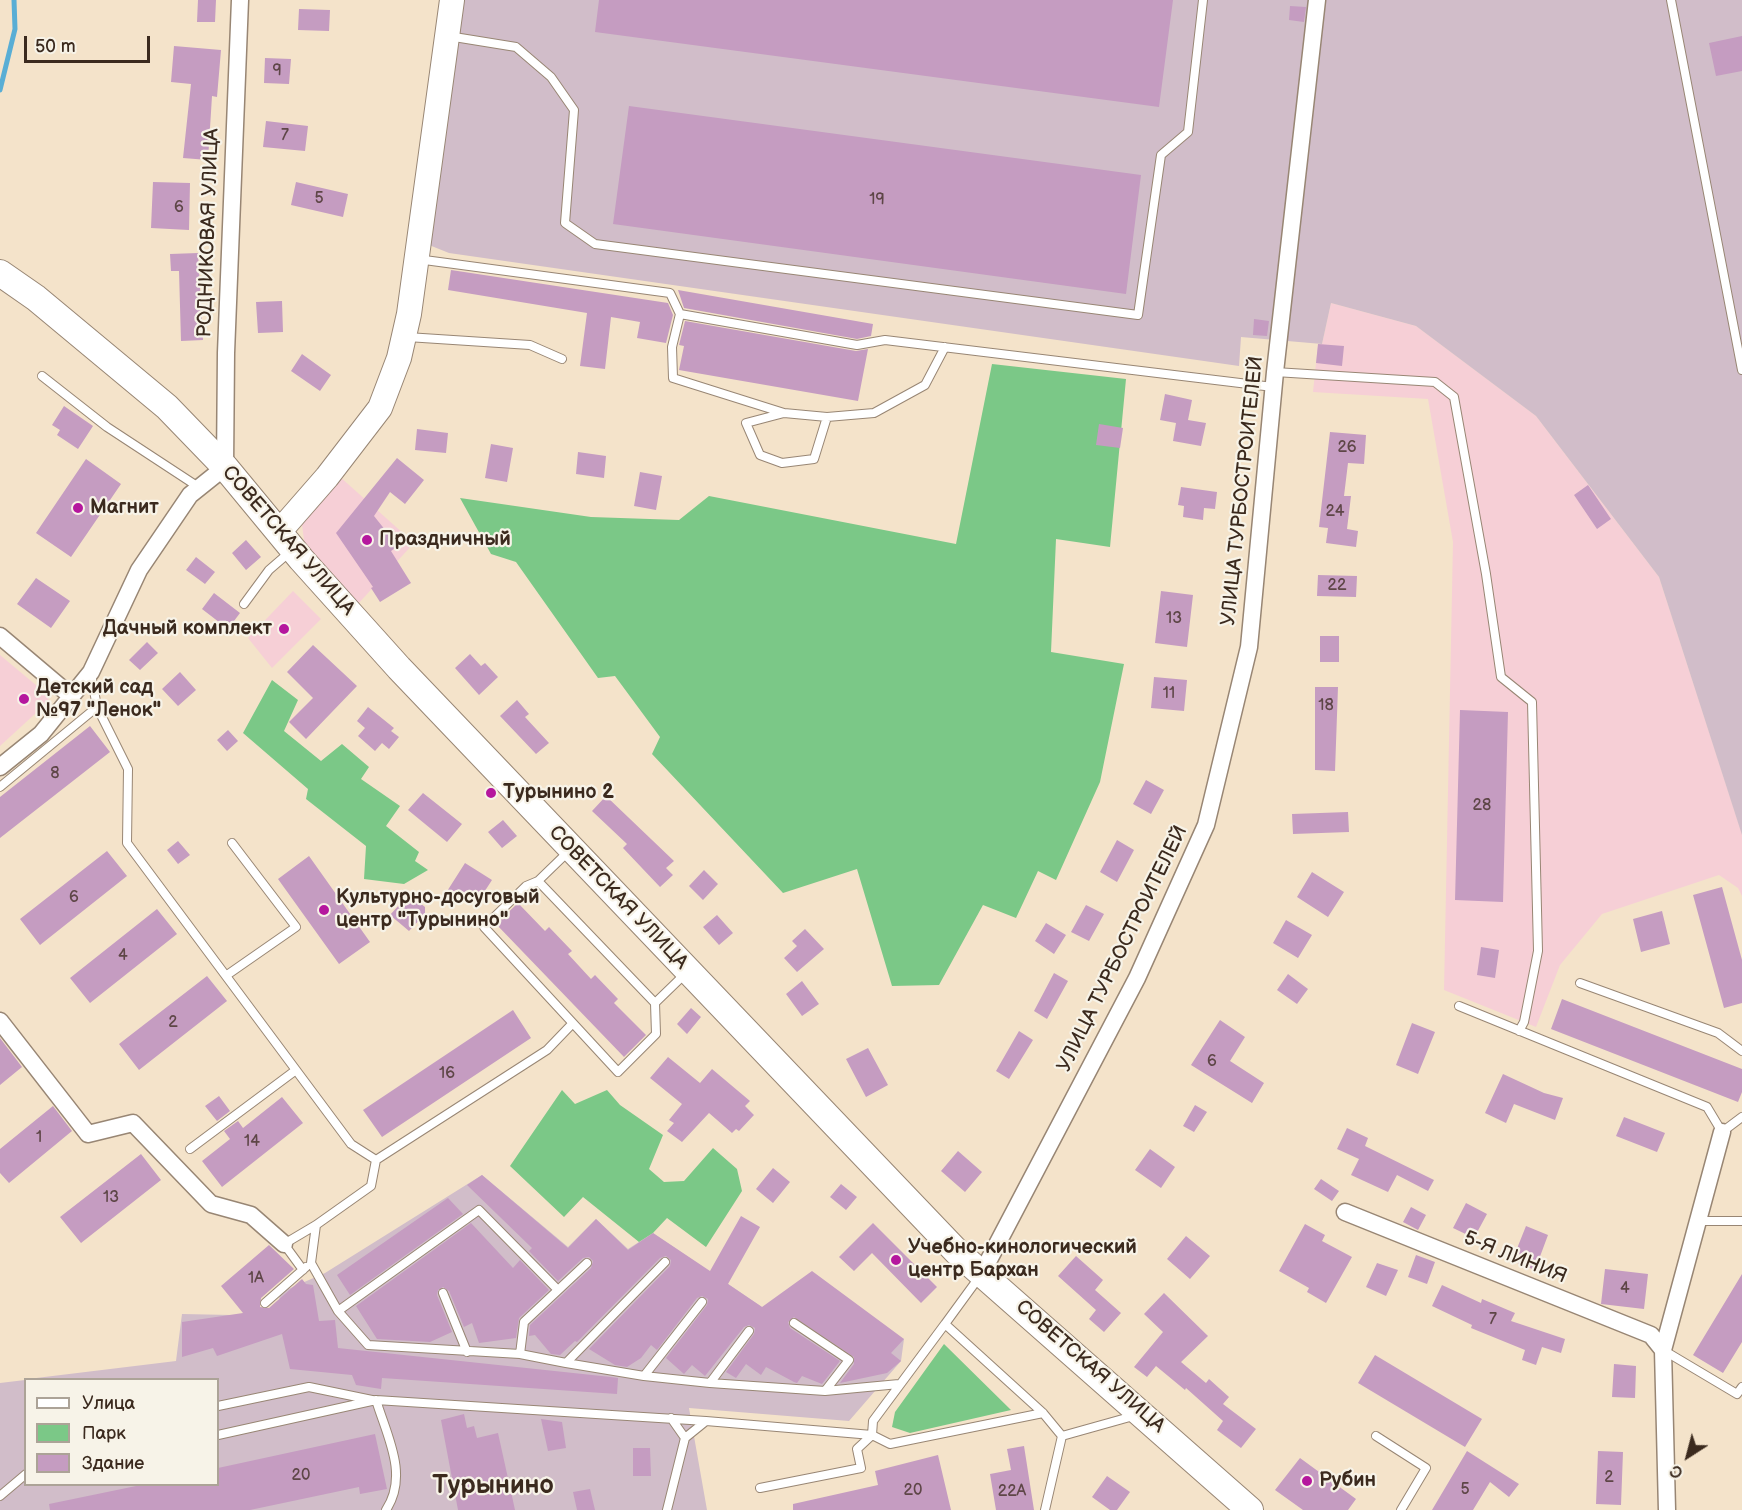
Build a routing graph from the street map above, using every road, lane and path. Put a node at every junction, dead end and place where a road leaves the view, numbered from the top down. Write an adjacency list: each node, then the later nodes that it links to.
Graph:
1 (240, 0): 18 (street, РОДНИКОВАЯ УЛИЦА)
2 (452, 0): 6 (street)
3 (1203, 0): 6 (lane)
4 (1317, 0): 15 (street, УЛИЦА ТУРБОСТРОИТЕЛЕЙ)
5 (1671, 0): 13 (lane)
6 (448, 36): 7 (street)
7 (416, 258): 9 (lane); 10 (street)
8 (0, 273): 18 (main road, СОВЕТСКАЯ УЛИЦА)
9 (680, 314): 11 (lane); 16 (lane)
10 (404, 336): 12 (lane); 20 (street)
11 (945, 347): 15 (lane); 17 (lane)
12 (562, 359)
13 (1742, 370)
14 (42, 376): 19 (lane)
15 (1274, 380): 38 (lane); 54 (street, УЛИЦА ТУРБОСТРОИТЕЛЕЙ)
16 (784, 413): 17 (lane); 17 (lane)
17 (827, 417)
18 (225, 467): 19 (street); 20 (main road, СОВЕТСКАЯ УЛИЦА)
19 (200, 488): 23 (street)
20 (286, 541): 21 (lane); 29 (main road, СОВЕТСКАЯ УЛИЦА)
21 (244, 604)
22 (0, 636): 24 (street)
23 (91, 672): 24 (street); 25 (lane)
24 (71, 696): 26 (street)
25 (97, 707): 27 (lane); 32 (lane)
26 (0, 767)
27 (0, 787)
28 (232, 843): 32 (lane)
29 (572, 848): 30 (lane); 31 (main road, СОВЕТСКАЯ УЛИЦА)
30 (538, 881): 34 (lane); 37 (lane)
31 (688, 970): 34 (lane); 54 (main road, СОВЕТСКАЯ УЛИЦА)
32 (227, 975): 40 (lane)
33 (1580, 983): 39 (lane)
34 (655, 1004): 37 (lane)
35 (1459, 1006): 38 (lane)
36 (0, 1021): 49 (street)
37 (572, 1024): 44 (lane)
38 (1519, 1031): 42 (lane)
39 (1742, 1051)
40 (296, 1070): 43 (lane); 44 (lane)
41 (1742, 1117): 42 (lane)
42 (1722, 1131): 46 (street)
43 (190, 1149)
44 (376, 1160): 48 (lane)
45 (1345, 1212): 63 (street, 5-Я ЛИНИЯ)
46 (1698, 1221): 47 (lane); 63 (street)
47 (1742, 1221)
48 (316, 1226): 49 (lane); 51 (lane)
49 (284, 1244): 53 (lane)
50 (665, 1262): 66 (lane)
51 (311, 1263): 53 (lane); 59 (lane)
52 (587, 1263): 55 (lane)
53 (303, 1270): 58 (lane)
54 (982, 1273): 61 (lane); 75 (main road, СОВЕТСКАЯ УЛИЦА)
55 (558, 1290): 59 (lane); 65 (lane)
56 (443, 1293): 64 (lane)
57 (702, 1302): 67 (lane)
58 (265, 1303)
59 (338, 1311): 64 (lane)
60 (794, 1323): 71 (lane)
61 (945, 1324): 69 (lane); 74 (lane)
62 (749, 1331): 68 (lane)
63 (1663, 1350): 70 (lane); 91 (street)
64 (467, 1352): 65 (lane)
65 (520, 1354): 66 (lane)
66 (566, 1363): 67 (lane)
67 (644, 1376): 68 (lane)
68 (710, 1383): 71 (lane)
69 (899, 1384): 71 (lane); 79 (lane)
70 (1742, 1387)
71 (825, 1391)
72 (376, 1400): 73 (lane); 76 (lane); 78 (lane); 86 (lane)
73 (219, 1406)
74 (1043, 1413): 79 (lane); 80 (lane)
75 (1142, 1414): 80 (lane); 89 (main road, СОВЕТСКАЯ УЛИЦА)
76 (671, 1418): 77 (lane); 82 (lane)
77 (706, 1420): 79 (lane); 82 (lane)
78 (219, 1434)
79 (872, 1435): 84 (lane)
80 (1062, 1436): 88 (lane)
81 (1376, 1436): 90 (lane)
82 (685, 1438): 87 (lane)
83 (24, 1476): 85 (lane)
84 (760, 1488)
85 (0, 1496)
86 (386, 1510)
87 (666, 1510)
88 (1045, 1510)
89 (1250, 1510)
90 (1401, 1510)
91 (1667, 1510)

